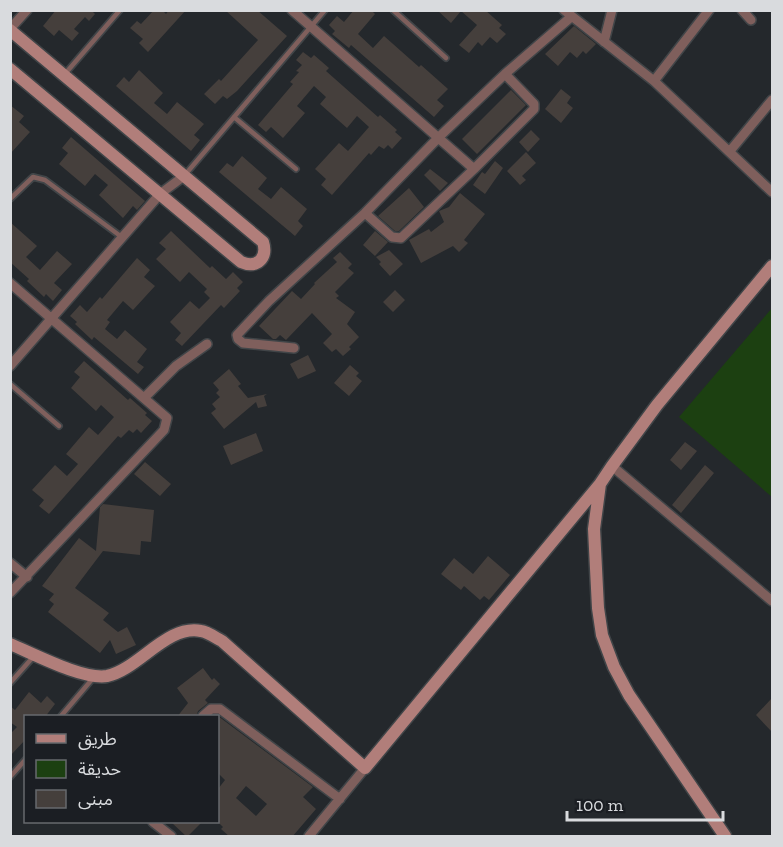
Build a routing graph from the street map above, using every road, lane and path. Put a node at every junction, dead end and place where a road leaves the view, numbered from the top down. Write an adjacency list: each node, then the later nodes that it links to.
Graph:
1 (27, 10): 12 (street)
2 (120, 10): 17 (lane)
3 (292, 10): 11 (street)
4 (325, 10): 11 (lane)
5 (393, 10): 14 (lane)
6 (612, 10): 13 (street)
7 (709, 10): 18 (street)
8 (742, 10): 10 (street)
9 (568, 14): 13 (street); 16 (street)
10 (751, 20)
11 (311, 26): 20 (lane); 21 (street)
12 (10, 30): 17 (street)
13 (604, 42): 18 (street)
14 (446, 58)
15 (10, 69): 27 (street)
16 (505, 74): 21 (street); 24 (street)
17 (64, 75): 25 (street)
18 (654, 81): 22 (street)
19 (772, 100): 22 (street)
20 (234, 117): 23 (lane); 25 (lane)
21 (439, 137): 24 (street); 29 (street)
22 (730, 151): 26 (street)
23 (296, 168)
24 (474, 169): 29 (street)
25 (184, 176): 27 (street); 27 (street)
26 (772, 192)
27 (160, 194): 30 (street)
28 (10, 199): 30 (lane)
29 (365, 213): 35 (street)
30 (123, 238): 33 (street)
31 (772, 266): 40 (street)
32 (10, 283): 33 (street)
33 (51, 320): 36 (street); 38 (street)
34 (207, 344): 38 (street)
35 (294, 348)
36 (10, 366)
37 (10, 384): 39 (lane)
38 (144, 398): 43 (street)
39 (59, 426)
40 (612, 466): 41 (street); 45 (street)
41 (600, 484): 53 (street); 59 (street)
42 (10, 563): 43 (street)
43 (27, 577): 44 (street)
44 (10, 593)
45 (772, 601)
46 (10, 644): 47 (street)
47 (35, 654): 48 (street); 49 (lane)
48 (95, 675): 50 (lane); 53 (street)
49 (10, 683)
50 (63, 715)
51 (206, 715): 55 (street)
52 (24, 761): 54 (lane)
53 (365, 768): 55 (street)
54 (10, 777)
55 (340, 799): 58 (street)
56 (154, 823): 57 (street)
57 (171, 837)
58 (309, 837)
59 (725, 837)

